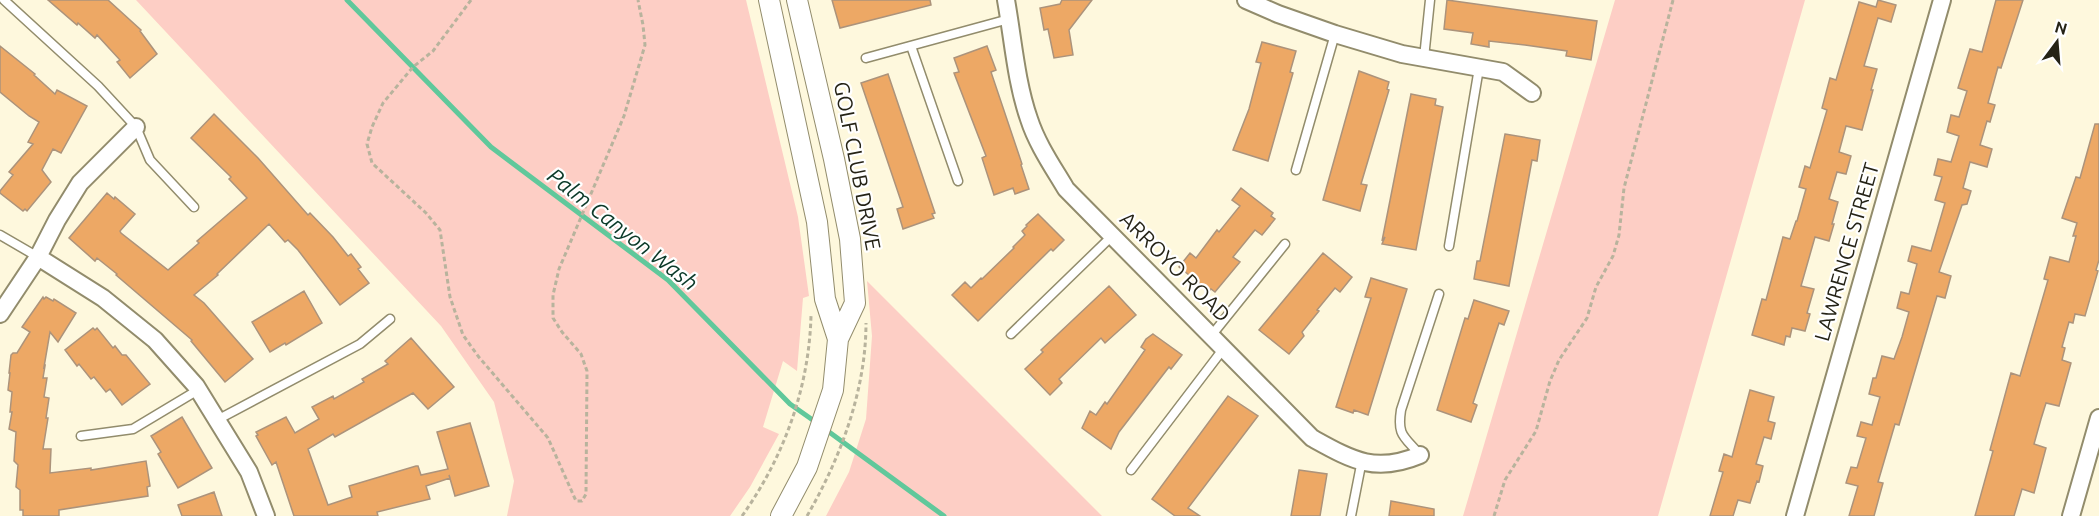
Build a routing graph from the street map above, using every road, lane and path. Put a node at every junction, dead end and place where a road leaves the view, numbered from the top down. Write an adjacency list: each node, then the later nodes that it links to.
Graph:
1 (4, 0): 19 (lane)
2 (471, 0): 3 (path)
3 (638, 0)
4 (769, 0): 34 (street, GOLF CLUB DRIVE)
5 (796, 0): 34 (street, GOLF CLUB DRIVE)
6 (1006, 0): 12 (street, ARROYO ROAD)
7 (1246, 0): 11 (street)
8 (1430, 0): 16 (lane)
9 (1673, 0): 49 (path)
10 (1942, 0): 50 (street, LAWRENCE STREET)
11 (1280, 7): 13 (street)
12 (1009, 19): 14 (lane); 24 (street, ARROYO ROAD)
13 (1335, 34): 16 (street); 20 (lane)
14 (911, 46): 15 (lane); 21 (lane)
15 (866, 58)
16 (1424, 58): 17 (street)
17 (1479, 68): 18 (street); 26 (lane)
18 (1532, 93)
19 (136, 127): 22 (lane); 27 (street)
20 (1296, 170)
21 (958, 181)
22 (194, 207)
23 (0, 235): 27 (lane)
24 (1112, 236): 32 (lane); 33 (street, ARROYO ROAD)
25 (1285, 244): 33 (lane)
26 (1449, 246)
27 (38, 257): 30 (street); 36 (street)
28 (1439, 294): 41 (lane)
29 (811, 310): 45 (path)
30 (0, 314)
31 (390, 319): 39 (lane)
32 (1011, 334)
33 (1211, 336): 35 (street, ARROYO ROAD)
34 (837, 339): 46 (street, GOLF CLUB DRIVE)
35 (1224, 348): 42 (street, ARROYO ROAD); 43 (lane)
36 (198, 390): 39 (street); 40 (lane)
37 (852, 411): 47 (path)
38 (2099, 418): 51 (street)
39 (217, 420): 44 (street)
40 (81, 436)
41 (1420, 455): 42 (street, ARROYO ROAD)
42 (1362, 460): 48 (lane)
43 (1131, 470)
44 (266, 516)
45 (742, 516)
46 (781, 516)
47 (807, 516)
48 (1351, 516)
49 (1494, 516)
50 (1795, 516)
51 (2071, 516)

